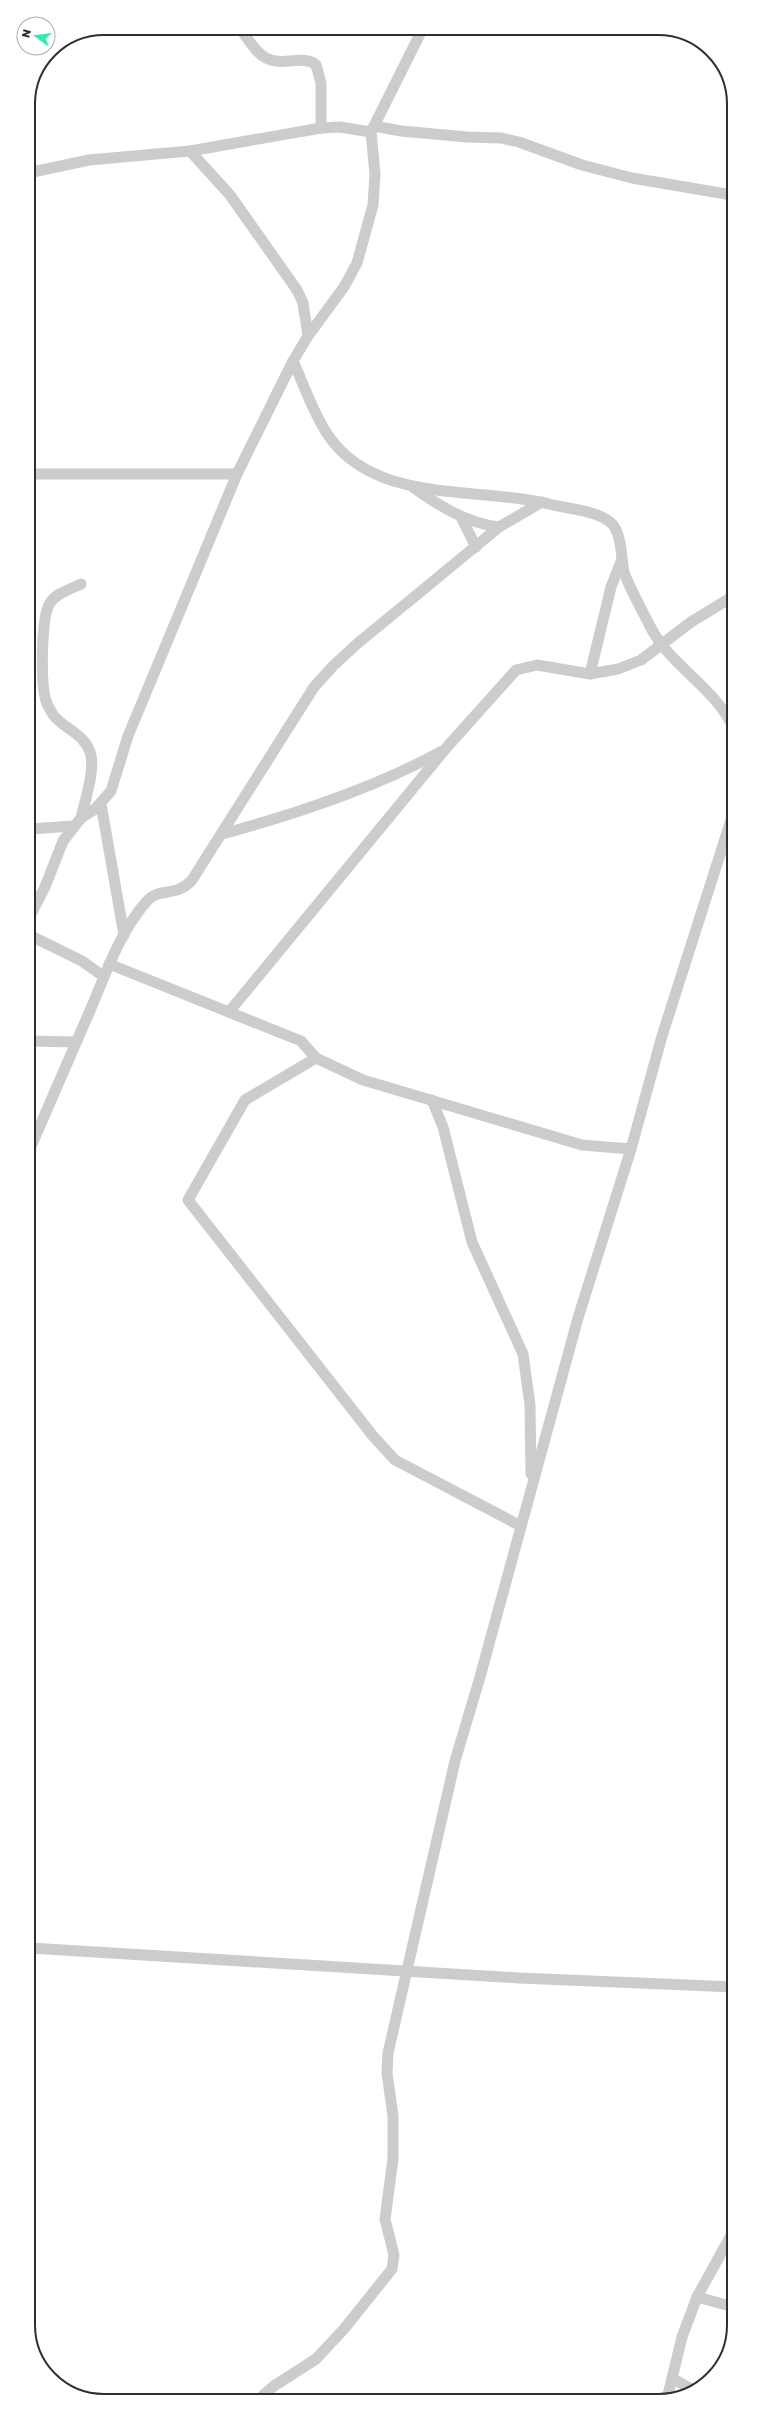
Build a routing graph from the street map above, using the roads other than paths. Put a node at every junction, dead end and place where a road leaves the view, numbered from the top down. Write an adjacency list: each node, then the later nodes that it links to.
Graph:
1 (244, 35): 3 (street)
2 (419, 35): 4 (street)
3 (321, 128): 4 (street); 5 (street)
4 (373, 129): 7 (street); 8 (street)
5 (190, 151): 6 (street); 8 (street)
6 (35, 172)
7 (727, 194)
8 (308, 336): 9 (street)
9 (293, 361): 11 (street); 12 (street)
10 (35, 474): 11 (street)
11 (237, 474): 24 (street)
12 (411, 486): 13 (street); 14 (street)
13 (542, 502): 15 (street); 17 (street)
14 (461, 517): 15 (street); 16 (street)
15 (500, 528): 16 (street)
16 (476, 547): 28 (street)
17 (622, 558): 20 (street); 21 (street)
18 (81, 584): 25 (street)
19 (727, 600): 20 (street)
20 (662, 645): 21 (street); 22 (street)
21 (590, 674): 23 (street)
22 (727, 716)
23 (447, 747): 28 (street); 34 (street)
24 (101, 804): 25 (street); 30 (street)
25 (78, 822): 26 (street); 29 (street)
26 (35, 828)
27 (727, 833): 40 (street)
28 (222, 834): 30 (street)
29 (35, 906)
30 (124, 935): 32 (street)
31 (35, 938): 33 (street)
32 (109, 964): 33 (street); 34 (street)
33 (103, 976): 36 (street)
34 (229, 1012): 37 (street)
35 (35, 1041): 36 (street)
36 (76, 1042): 39 (street)
37 (316, 1058): 38 (street); 42 (street)
38 (432, 1100): 40 (street); 41 (street)
39 (35, 1138)
40 (632, 1149): 41 (street)
41 (530, 1490): 42 (street)
42 (521, 1526): 44 (street)
43 (35, 1948): 44 (street)
44 (408, 1970): 45 (street); 52 (street)
45 (727, 1987)
46 (727, 2243): 47 (street)
47 (697, 2297): 48 (street); 49 (street)
48 (727, 2305)
49 (672, 2378): 50 (street); 51 (street)
50 (688, 2387)
51 (668, 2393)
52 (265, 2394)

